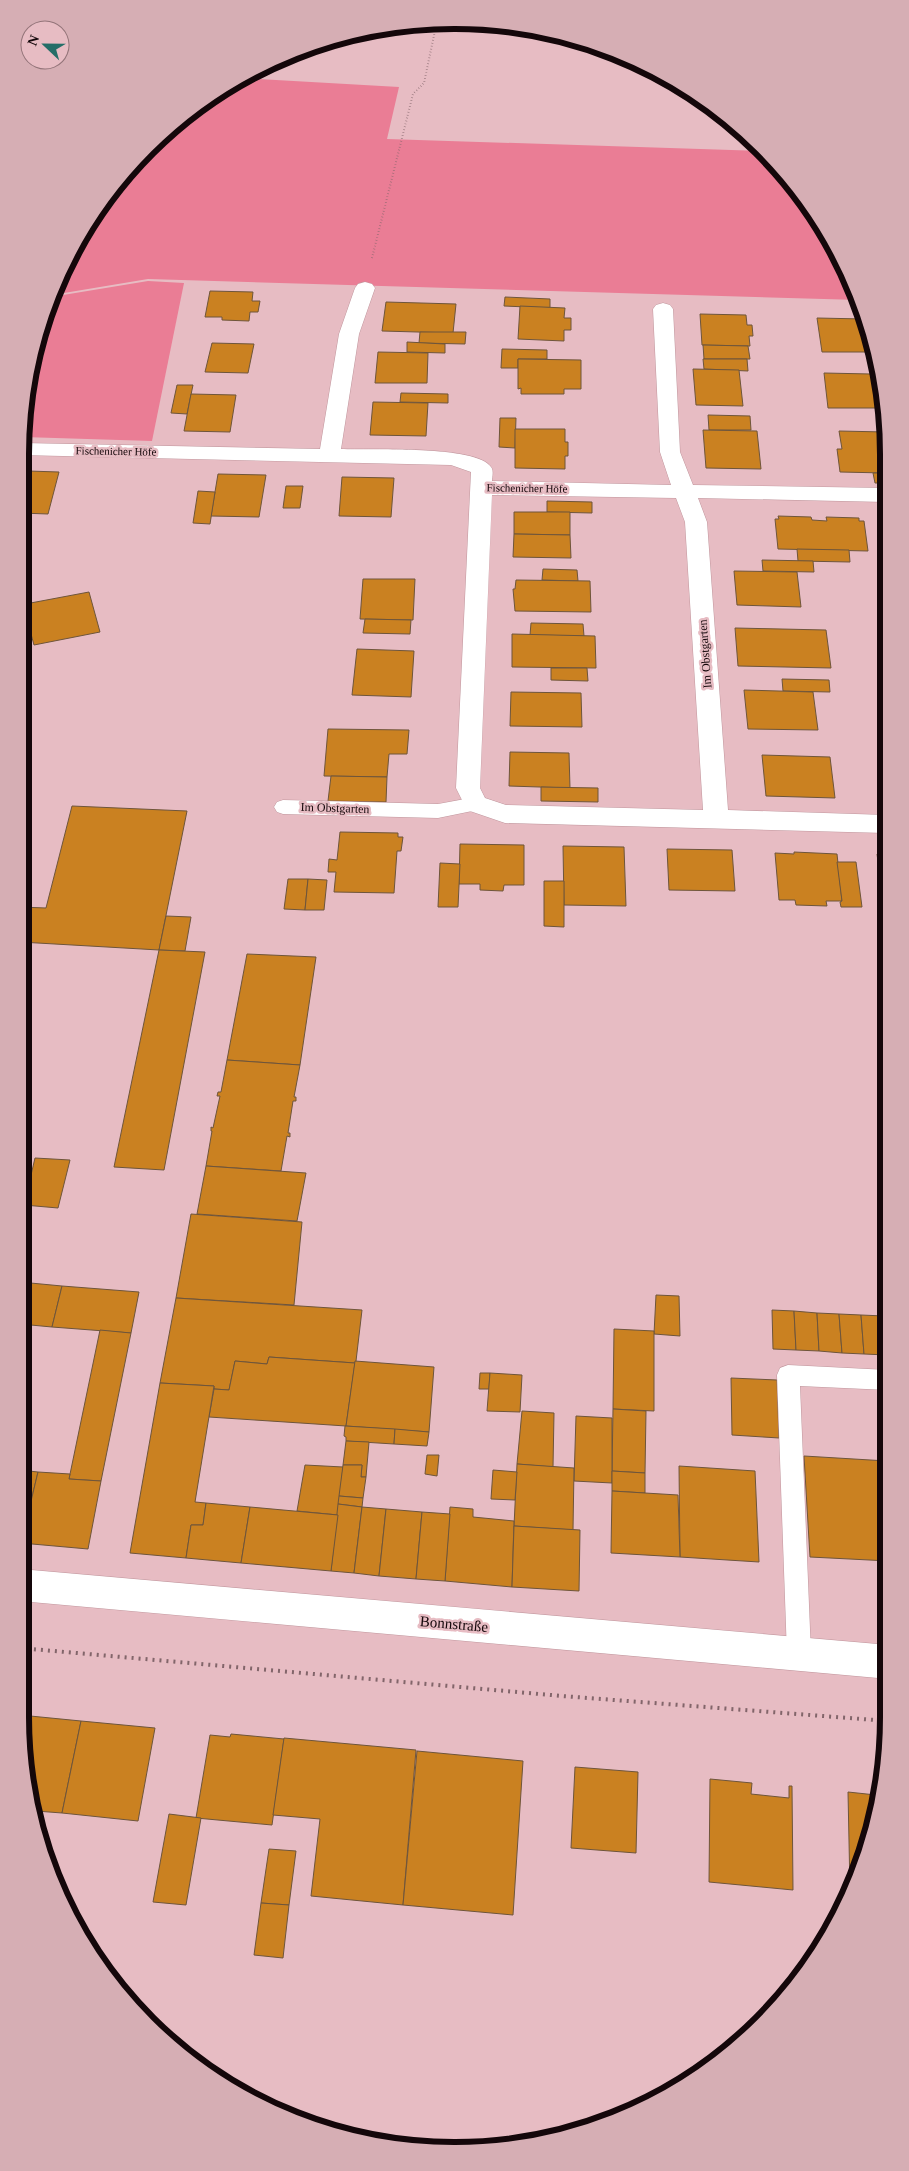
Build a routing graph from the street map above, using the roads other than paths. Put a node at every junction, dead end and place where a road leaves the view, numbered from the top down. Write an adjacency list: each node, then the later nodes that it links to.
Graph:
1 (365, 288): 4 (street)
2 (663, 309): 6 (street)
3 (29, 449): 4 (street, Fischenicher Höfe)
4 (330, 454): 5 (street, Fischenicher Höfe)
5 (482, 488): 6 (street, Fischenicher Höfe); 8 (street)
6 (684, 491): 7 (street, Fischenicher Höfe); 10 (street, Im Obstgarten)
7 (880, 495)
8 (476, 804): 9 (lane, Im Obstgarten); 10 (street)
9 (283, 807)
10 (716, 818): 11 (street)
11 (880, 824)
12 (880, 1380): 14 (lane)
13 (29, 1586): 14 (street, Bonnstraße)
14 (799, 1654): 15 (street, Bonnstraße)
15 (880, 1661)

